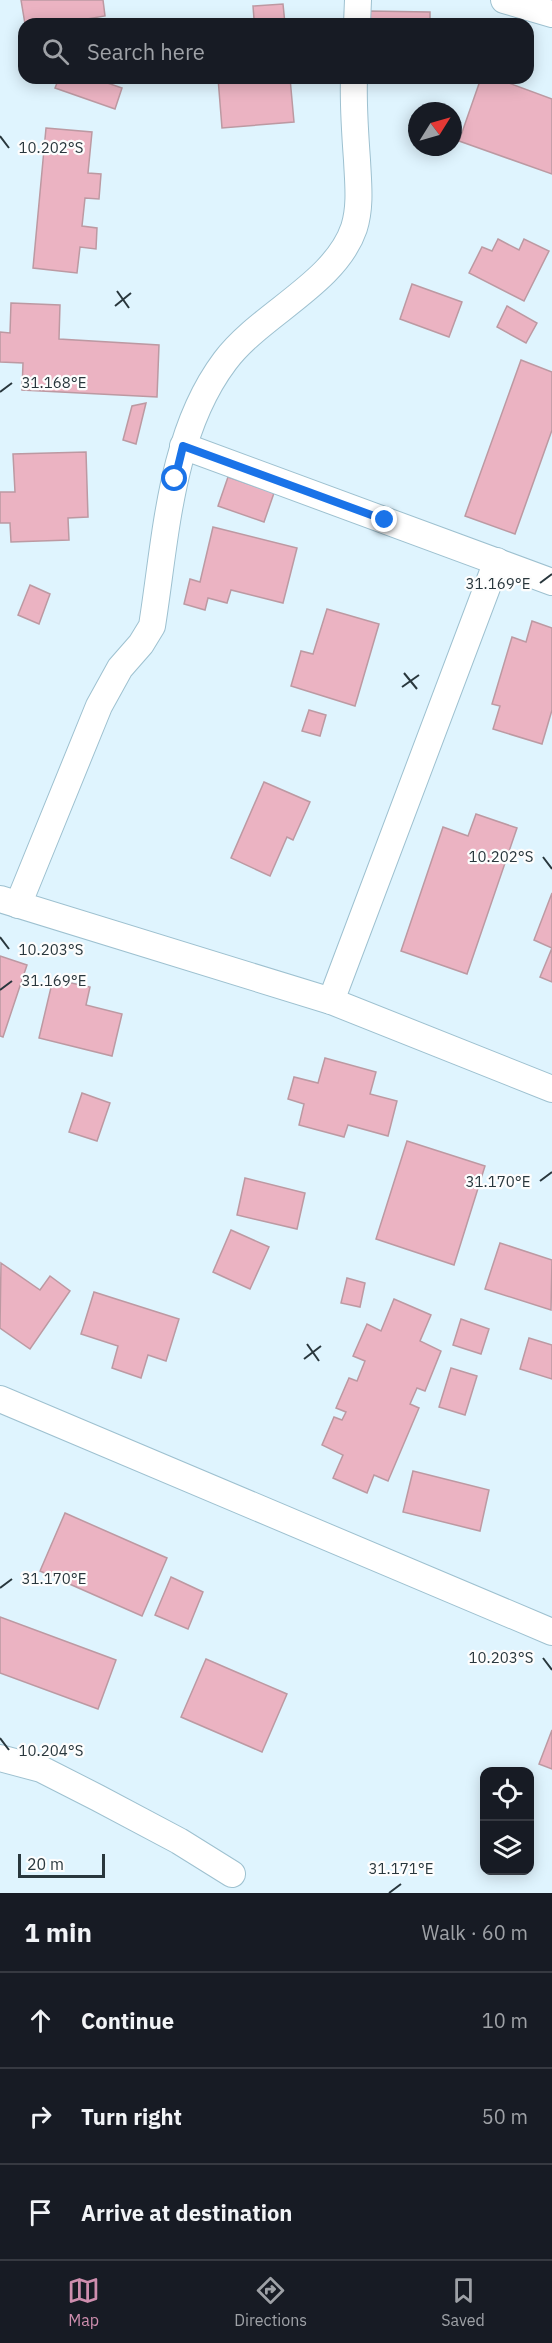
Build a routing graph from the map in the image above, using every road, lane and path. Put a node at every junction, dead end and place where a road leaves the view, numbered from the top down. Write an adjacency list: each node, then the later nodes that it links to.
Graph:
1 (358, 0): 4 (street)
2 (504, 0): 3 (street)
3 (552, 14)
4 (357, 18)
5 (354, 84): 6 (street)
6 (183, 446): 7 (street); 9 (street)
7 (497, 561): 8 (street); 10 (street)
8 (552, 582)
9 (9, 902): 10 (street)
10 (331, 1001): 11 (street)
11 (552, 1089)
12 (0, 1400): 13 (street)
13 (552, 1632)
14 (0, 1758): 15 (street)
15 (232, 1874)

